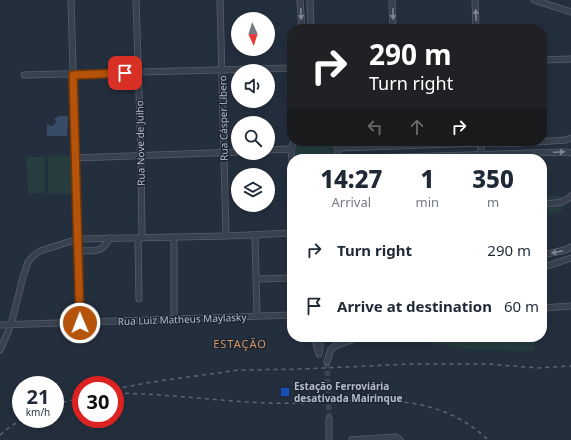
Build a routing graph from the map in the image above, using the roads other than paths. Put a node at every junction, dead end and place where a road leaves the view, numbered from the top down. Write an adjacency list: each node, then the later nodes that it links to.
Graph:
1 (71, 0): 20 (street)
2 (136, 0): 18 (street, Rua Nove de Julho)
3 (220, 0): 17 (street, Rua Cásper Líbero)
4 (300, 0): 10 (street, one-way to 10)
5 (310, 0): 11 (street)
6 (392, 0): 12 (street, one-way to 12)
7 (475, 0): 13 (street, one-way to 7)
8 (534, 0): 9 (street)
9 (571, 12)
10 (302, 24)
11 (311, 24)
12 (393, 24)
13 (476, 24)
14 (571, 59): 15 (street)
15 (547, 60)
16 (287, 68): 17 (street)
17 (222, 70): 18 (street); 29 (street, Rua Cásper Líbero)
18 (138, 73): 20 (street); 34 (street, Rua Nove de Julho)
19 (24, 75): 20 (street)
20 (73, 75): 35 (street)
21 (568, 139): 22 (street)
22 (547, 141)
23 (292, 146): 26 (street)
24 (366, 146): 25 (street)
25 (338, 148): 32 (street)
26 (291, 149): 27 (street); 31 (street)
27 (275, 150)
28 (231, 152): 29 (street)
29 (223, 153): 34 (street); 40 (street, Rua Cásper Líbero)
30 (571, 153): 33 (street, one-way to 30)
31 (291, 154)
32 (338, 154)
33 (532, 154)
34 (141, 155): 35 (street); 43 (street, Rua Nove de Julho)
35 (75, 158): 44 (street)
36 (571, 196): 37 (street)
37 (547, 204)
38 (287, 234): 39 (street)
39 (255, 235): 40 (street); 51 (street)
40 (226, 236): 41 (street)
41 (174, 237): 43 (street); 57 (street)
42 (110, 238): 43 (street); 44 (street); 46 (street)
43 (140, 238): 52 (street, Rua Nove de Julho)
44 (78, 239): 46 (street); 60 (street)
45 (571, 247): 47 (street, one-way to 47)
46 (79, 251): 58 (street)
47 (547, 254)
48 (571, 258): 49 (street)
49 (547, 265)
50 (287, 278): 51 (street)
51 (256, 279): 56 (street)
52 (139, 299)
53 (571, 306): 54 (street)
54 (547, 308)
55 (287, 315): 56 (street, Rua Luiz Matheus Maylasky)
56 (256, 316): 57 (street, Rua Luiz Matheus Maylasky)
57 (174, 319): 58 (street, Rua Luiz Matheus Maylasky)
58 (80, 323): 60 (street, Rua Luiz Matheus Maylasky)
59 (0, 325): 60 (street, Rua Luiz Matheus Maylasky)
60 (11, 325): 64 (street)
61 (315, 342): 62 (street)
62 (320, 342)
63 (346, 342): 65 (street)
64 (0, 350)
65 (328, 362)
66 (329, 419): 67 (street)
67 (330, 440)
68 (352, 440): 69 (street)
69 (400, 440)

